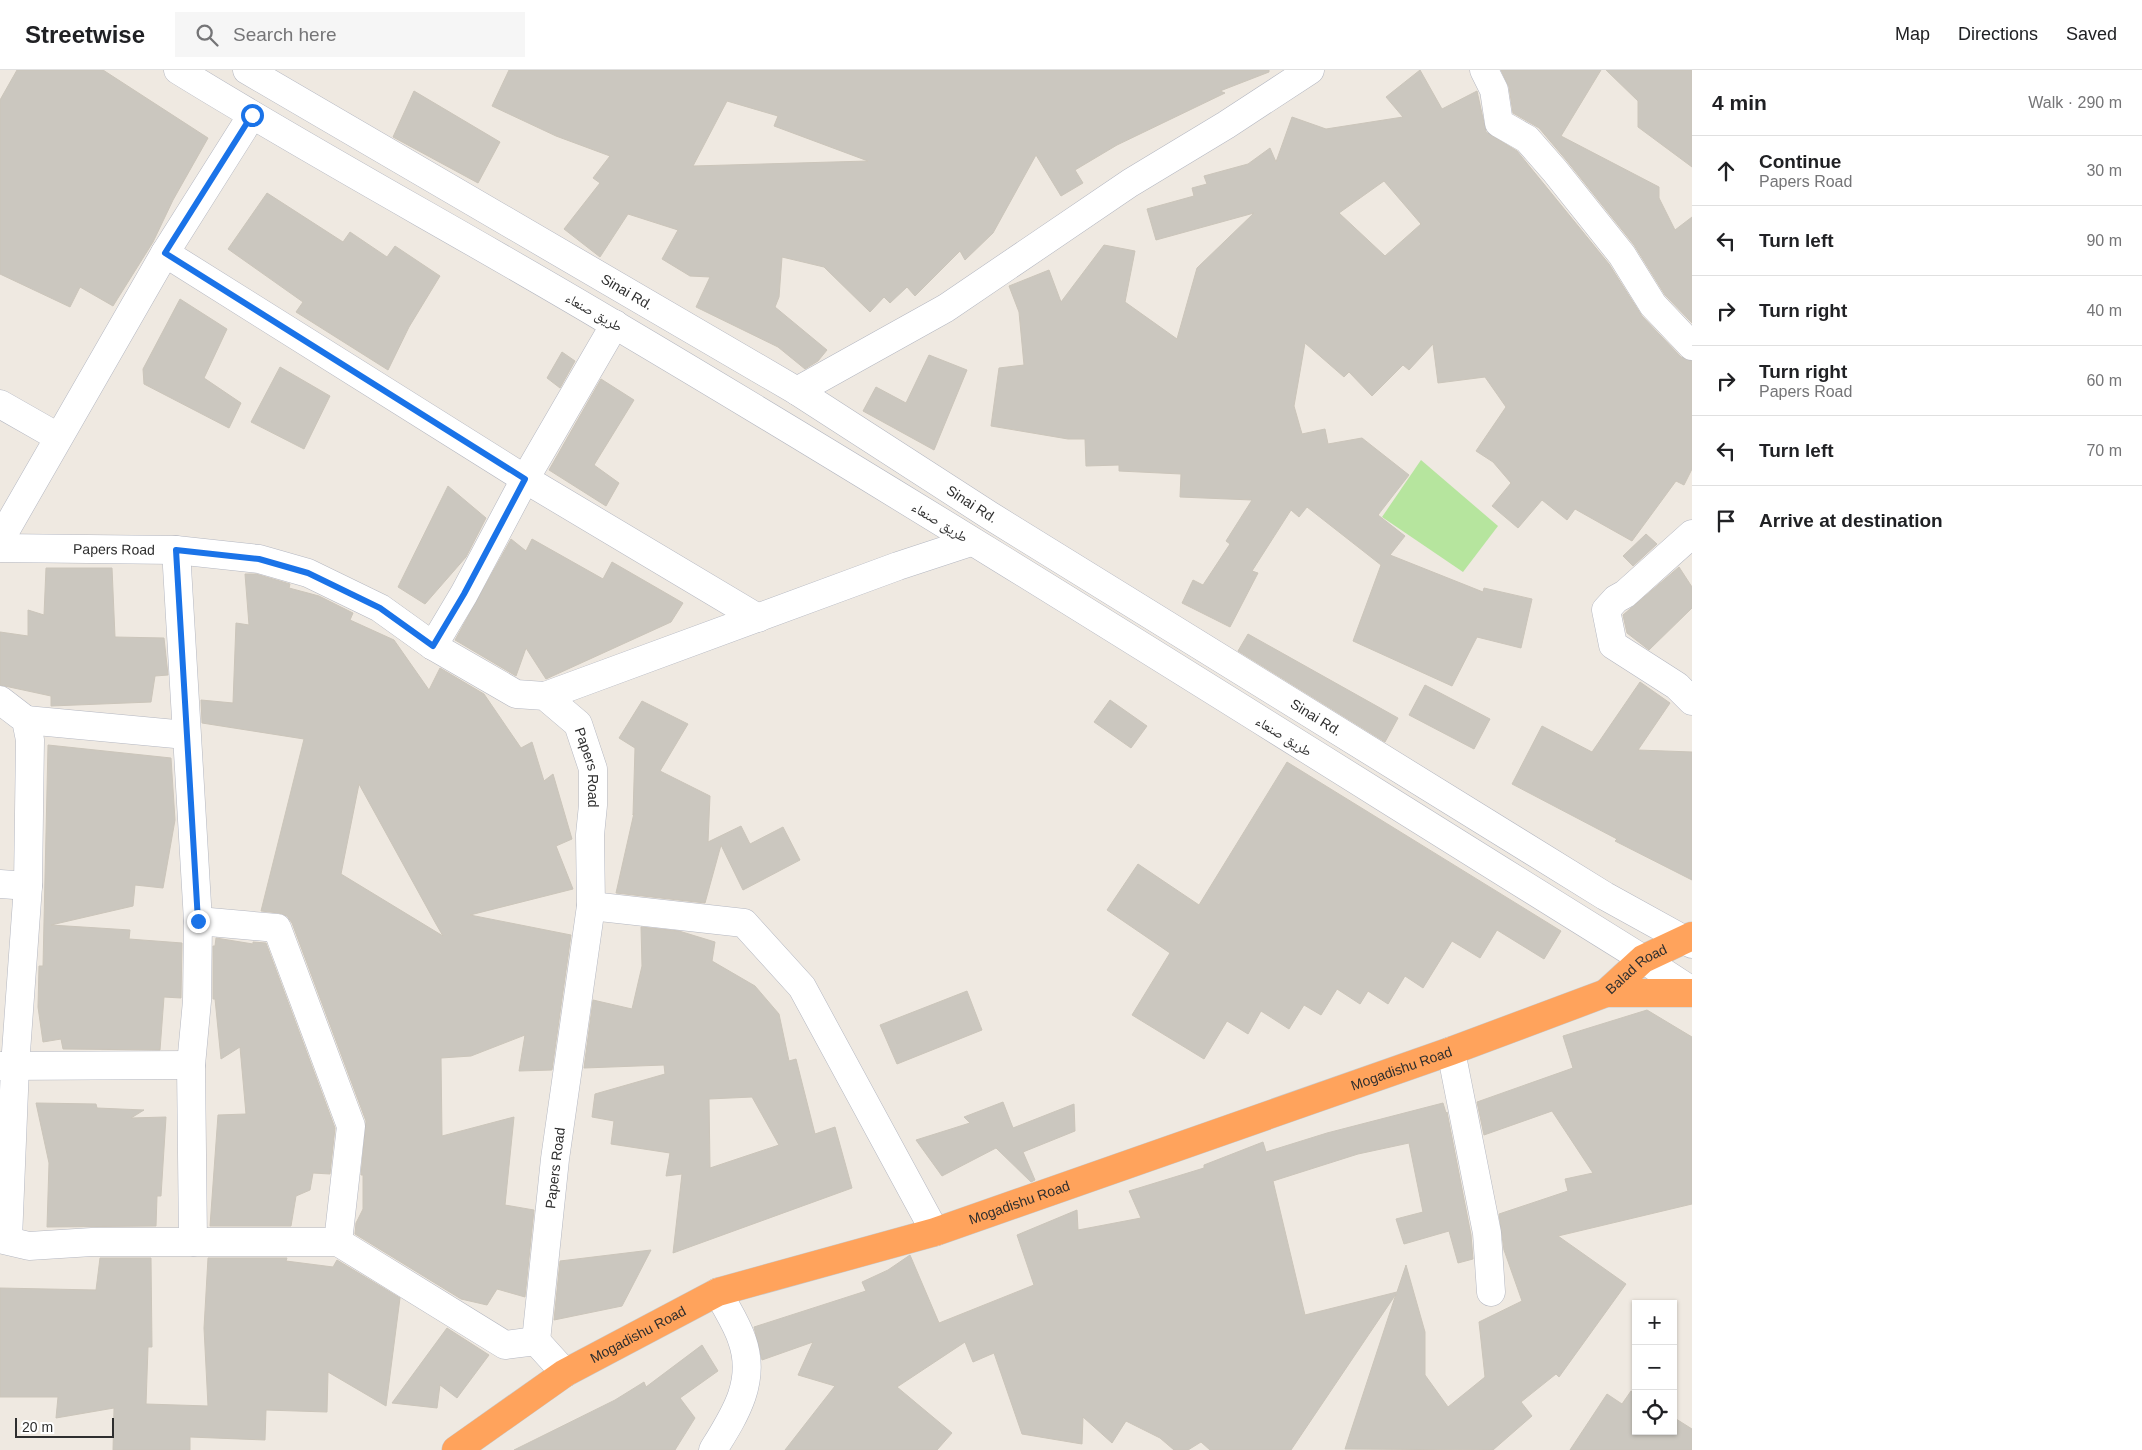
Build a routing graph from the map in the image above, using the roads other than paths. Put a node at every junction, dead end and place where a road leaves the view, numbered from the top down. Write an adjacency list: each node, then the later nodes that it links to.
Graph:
1 (178, 70): 6 (street, طريق صنعاء)
2 (233, 70): 6 (street)
3 (1310, 70): 11 (street)
4 (1484, 70): 10 (street)
5 (265, 75): 11 (street, Sinai Rd.)
6 (219, 95): 7 (street, طريق صنعاء)
7 (252, 115): 8 (street); 9 (street, طريق صنعاء)
8 (165, 253): 13 (street); 14 (street)
9 (615, 324): 14 (street); 17 (street, طريق صنعاء)
10 (1692, 346)
11 (797, 391): 31 (street, Sinai Rd.)
12 (0, 404): 13 (street)
13 (58, 437): 16 (street)
14 (525, 479): 20 (street); 21 (street)
15 (1692, 534): 24 (street)
16 (0, 540)
17 (971, 542): 20 (street); 32 (street, طريق صنعاء)
18 (0, 548): 19 (street, Papers Road)
19 (176, 550): 21 (street, Papers Road); 26 (street)
20 (758, 618): 22 (street)
21 (433, 646): 22 (street, Papers Road)
22 (545, 696): 29 (street, Papers Road)
23 (0, 700): 25 (street)
24 (1692, 701)
25 (26, 720): 26 (street); 28 (street)
26 (186, 735): 30 (street)
27 (0, 884): 28 (street)
28 (28, 886): 37 (street)
29 (591, 906): 38 (street); 44 (street, Papers Road)
30 (198, 921): 36 (street); 41 (street)
31 (1689, 940): 32 (highway, Balad Road)
32 (1643, 958): 33 (street, طريق صنعاء); 34 (highway, Balad Road)
33 (1692, 992): 34 (highway, Balad Road)
34 (1606, 993): 35 (highway, Mogadishu Road)
35 (1451, 1051): 38 (highway, Mogadishu Road); 43 (street)
36 (191, 1065): 37 (street); 40 (street)
37 (8, 1066): 39 (street)
38 (935, 1232): 42 (highway, Mogadishu Road)
39 (4, 1239): 40 (street)
40 (193, 1242): 41 (street)
41 (338, 1242): 44 (street)
42 (718, 1292): 45 (highway, Mogadishu Road); 47 (street)
43 (1491, 1292)
44 (536, 1341): 45 (street)
45 (565, 1374): 46 (highway, Mogadishu Road)
46 (456, 1450)
47 (713, 1450)

